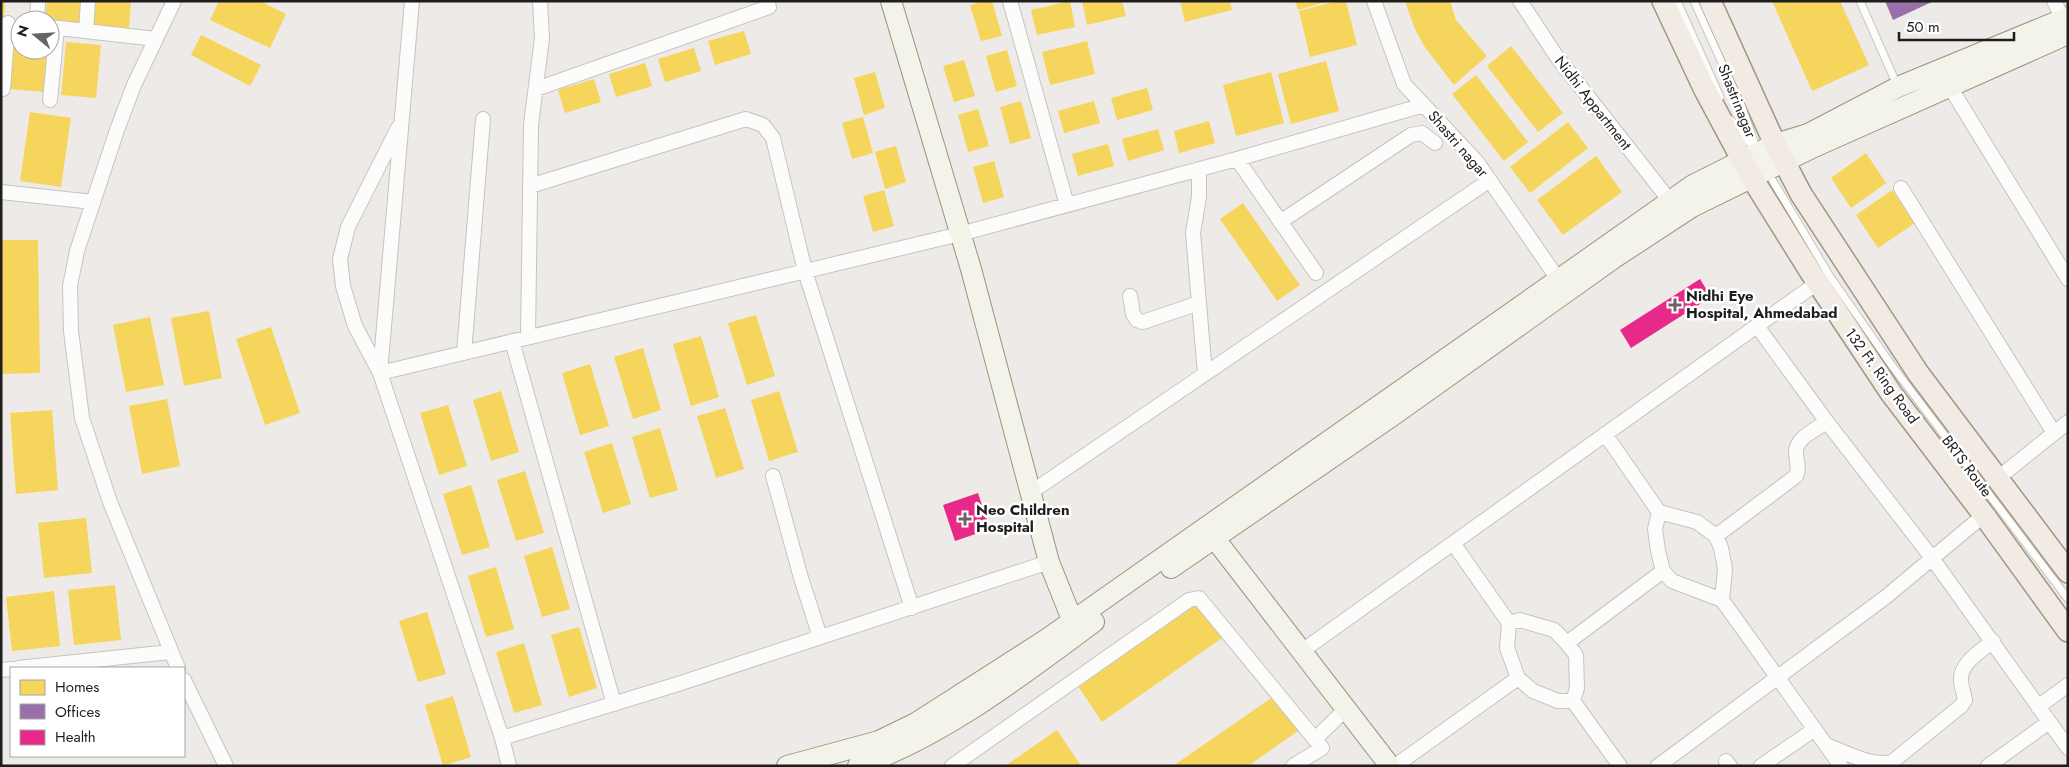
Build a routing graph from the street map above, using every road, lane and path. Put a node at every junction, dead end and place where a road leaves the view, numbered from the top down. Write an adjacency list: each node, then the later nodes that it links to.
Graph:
1 (88, 1): 19 (street)
2 (174, 1): 20 (street)
3 (412, 1): 31 (street)
4 (540, 1): 25 (street)
5 (768, 1): 25 (street)
6 (891, 1): 44 (main road)
7 (1010, 1): 42 (street)
8 (1374, 1): 27 (street, Shastri nagar)
9 (1520, 1): 40 (street, Nidhi Appartment)
10 (1663, 1): 34 (main road, 132 Ft. Ring Road)
11 (1677, 1): 28 (lane, Shastrinagar)
12 (1694, 1): 34 (lane, Shastrinagar)
13 (1710, 1): 34 (main road, 132 Ft. Ring Road)
14 (1860, 1): 23 (lane)
15 (2054, 1): 17 (street)
16 (10, 23): 24 (street)
17 (2066, 23): 22 (main road); 23 (main road)
18 (60, 29): 19 (street)
19 (86, 31): 20 (street)
20 (156, 39): 41 (street)
21 (52, 60): 26 (street)
22 (1950, 86): 34 (main road); 48 (street)
23 (1898, 88): 34 (main road)
24 (2, 89)
25 (536, 89): 37 (street)
26 (50, 100)
27 (1424, 105): 33 (street); 36 (street, Shastri nagar)
28 (1725, 108)
29 (1729, 116): 34 (lane, Shastrinagar)
30 (483, 120): 55 (street)
31 (401, 122): 56 (street); 56 (street)
32 (1436, 144): 43 (street)
33 (1237, 159): 35 (street); 43 (street)
34 (1763, 161): 40 (main road); 49 (main road, 132 Ft. Ring Road); 63 (main road, 132 Ft. Ring Road); 67 (main road); 74 (lane, BRTS Route)
35 (1199, 169): 42 (street); 51 (street)
36 (1490, 180): 47 (street, Shastri nagar); 57 (street)
37 (530, 186): 45 (street); 53 (street)
38 (1901, 188): 60 (street)
39 (1, 192): 41 (street)
40 (1670, 201): 47 (main road)
41 (93, 202): 83 (street)
42 (1067, 205): 44 (street)
43 (1280, 222): 46 (street)
44 (960, 234): 45 (street); 64 (main road)
45 (805, 271): 53 (street); 76 (street)
46 (1316, 273)
47 (1558, 279): 67 (main road)
48 (2068, 279)
49 (1817, 283): 52 (street); 66 (main road, 132 Ft. Ring Road)
50 (1130, 296): 51 (street)
51 (1199, 303): 57 (street)
52 (1757, 326): 58 (street); 61 (street)
53 (528, 337): 54 (street)
54 (512, 341): 55 (street); 92 (street)
55 (464, 353): 56 (street)
56 (380, 372): 97 (street)
57 (1205, 374): 64 (street)
58 (1827, 422): 68 (street); 70 (street)
59 (2068, 422): 60 (street)
60 (2054, 433): 63 (street)
61 (1605, 434): 65 (street); 69 (street)
62 (773, 476): 80 (street)
63 (1998, 478): 73 (main road, 132 Ft. Ring Road)
64 (1030, 493): 71 (main road)
65 (1659, 512): 68 (street); 72 (street)
66 (1984, 515): 70 (street); 79 (main road, 132 Ft. Ring Road)
67 (1209, 533): 78 (main road); 84 (main road)
68 (1716, 536): 75 (street)
69 (1453, 543): 77 (street); 84 (street)
70 (1932, 558): 81 (street); 88 (street)
71 (1049, 562): 76 (street); 78 (main road)
72 (1663, 571): 75 (street); 82 (street)
73 (2068, 572)
74 (2068, 599)
75 (1722, 600): 88 (street)
76 (912, 608): 80 (street)
77 (1509, 623): 82 (street); 87 (street)
78 (1075, 627): 101 (main road); 104 (main road)
79 (2068, 631)
80 (820, 638): 92 (street)
81 (1992, 641): 93 (street); 99 (street)
82 (1567, 643): 91 (street)
83 (170, 652): 85 (street); 86 (street)
84 (1302, 652): 94 (main road)
85 (28, 667)
86 (178, 667)
87 (1518, 678): 91 (street); 109 (street)
88 (1776, 678): 96 (street); 111 (street)
89 (185, 682): 102 (street)
90 (2068, 685): 93 (street)
91 (1573, 701): 110 (street)
92 (614, 704): 97 (street)
93 (2038, 707): 95 (street)
94 (1346, 709): 98 (street); 108 (main road)
95 (2049, 722): 100 (street); 114 (street)
96 (1814, 729): 99 (street); 112 (street)
97 (502, 738): 103 (street)
98 (1315, 739): 106 (street); 107 (street)
99 (1826, 745): 113 (street)
100 (2068, 748)
101 (888, 761): 105 (main road)
102 (226, 766)
103 (509, 766)
104 (787, 766)
105 (858, 766)
106 (952, 766)
107 (1293, 766)
108 (1390, 766)
109 (1394, 766)
110 (1620, 766)
111 (1658, 766)
112 (1761, 766)
113 (1841, 766)
114 (1988, 766)

